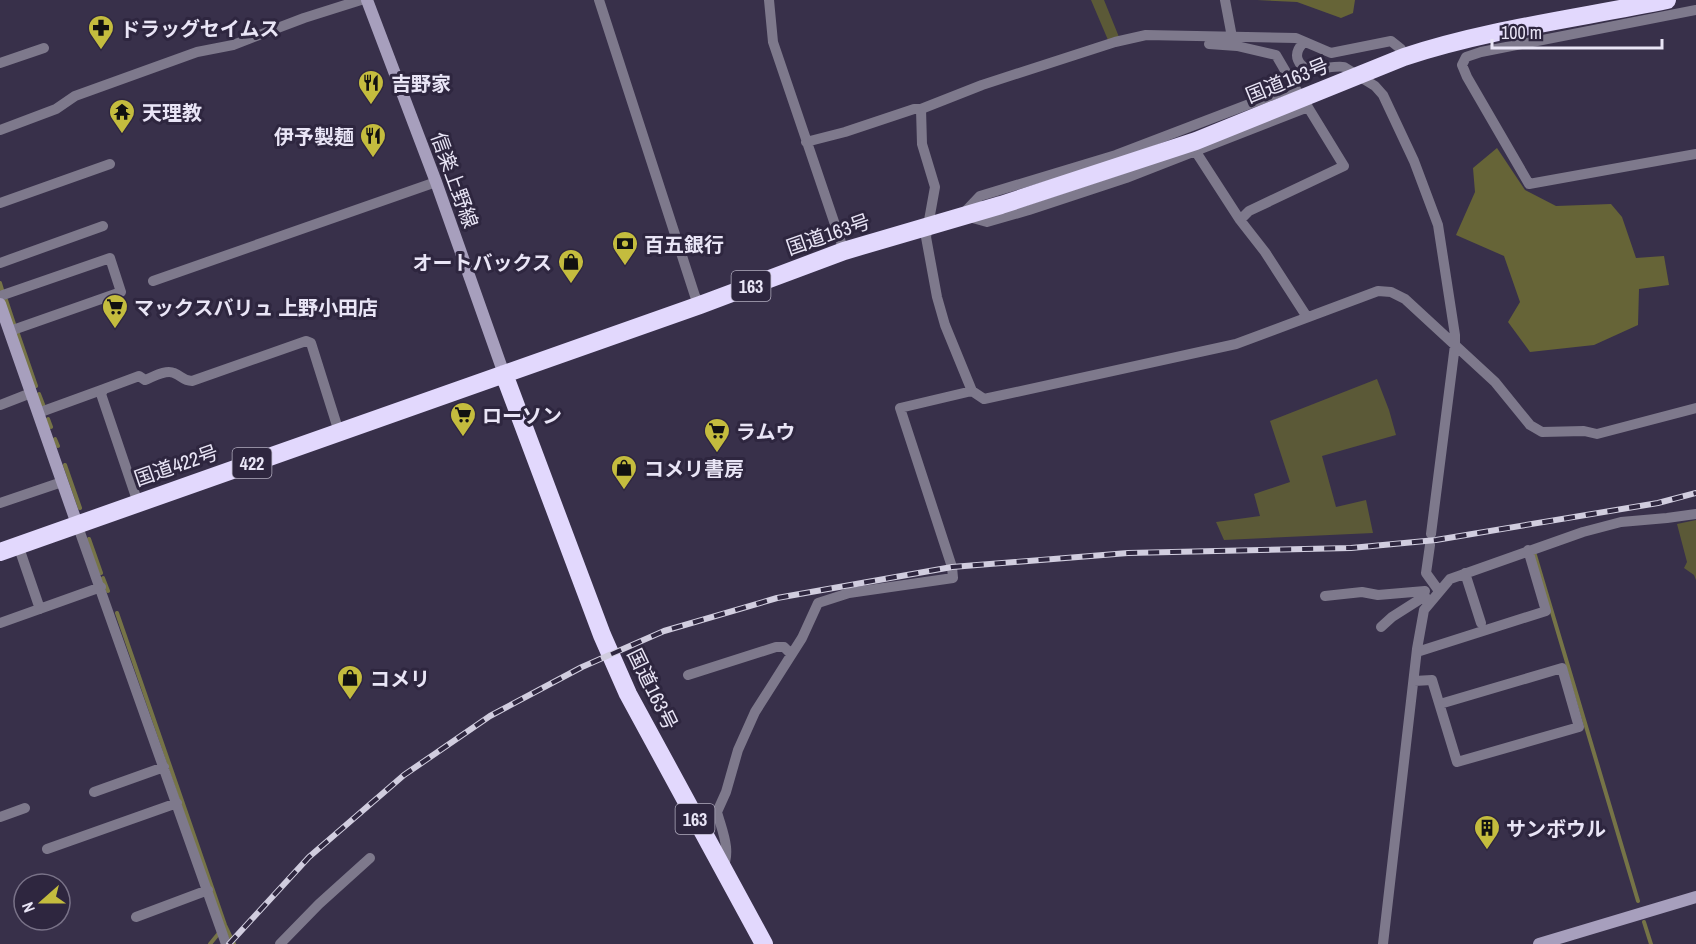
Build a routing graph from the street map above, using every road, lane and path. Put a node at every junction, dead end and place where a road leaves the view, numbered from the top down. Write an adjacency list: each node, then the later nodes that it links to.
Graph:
1 (361, 0): 17 (street)
2 (368, 0): 22 (street, 信楽上野線)
3 (599, 0): 33 (street)
4 (769, 0): 18 (street)
5 (1225, 0): 9 (street)
6 (1667, 0): 12 (highway, 国道163号 / 163)
7 (1696, 10): 20 (street)
8 (1174, 36): 9 (street); 14 (street); 16 (street)
9 (1232, 37): 10 (street)
10 (1304, 42): 12 (street); 36 (street)
11 (44, 48): 13 (street)
12 (1404, 57): 24 (highway, 国道163号 / 163)
13 (0, 63)
14 (1294, 87): 15 (street); 24 (street)
15 (1308, 107): 19 (street); 25 (street)
16 (921, 109): 18 (street); 26 (street)
17 (0, 130)
18 (806, 142): 28 (street)
19 (1196, 152): 24 (street); 25 (street)
20 (1696, 154)
21 (110, 164): 23 (street)
22 (436, 183): 30 (street); 37 (street, 信楽上野線)
23 (0, 203)
24 (962, 215): 26 (highway, 国道163号 / 163)
25 (1240, 220): 34 (street)
26 (928, 225): 28 (highway, 国道163号 / 163); 39 (street)
27 (103, 226): 29 (street)
28 (843, 251): 33 (highway, 国道163号 / 163)
29 (0, 263)
30 (153, 281)
31 (0, 296): 35 (street)
32 (0, 304): 35 (street)
33 (700, 305): 37 (highway, 国道163号 / 163)
34 (1307, 317): 36 (street); 39 (street)
35 (7, 334): 40 (street)
36 (1455, 345): 42 (street); 53 (street)
37 (504, 374): 44 (highway, 国道422号 / 422); 76 (highway, 国道163号 / 163)
38 (104, 389): 43 (street); 44 (street); 47 (street)
39 (972, 391): 65 (street)
40 (31, 393): 41 (street); 43 (street)
41 (0, 405)
42 (1696, 408)
43 (38, 413): 45 (street)
44 (339, 432): 47 (highway, 国道422号 / 422)
45 (62, 482): 46 (street); 49 (street)
46 (0, 503)
47 (138, 503): 49 (highway, 国道422号 / 422)
48 (1696, 514): 51 (street)
49 (77, 524): 50 (highway, 国道422号 / 422); 55 (street)
50 (18, 545): 52 (highway, 国道422号 / 422); 59 (street)
51 (1528, 550): 54 (street); 64 (street)
52 (0, 552)
53 (1426, 573): 56 (street); 57 (street)
54 (1466, 573): 56 (street); 61 (street)
55 (101, 587): 59 (street); 69 (street)
56 (1438, 591): 60 (street)
57 (1425, 594): 58 (street); 60 (street); 63 (street)
58 (1325, 596)
59 (40, 609): 62 (street)
60 (1424, 610): 64 (street)
61 (1481, 622)
62 (0, 623)
63 (1381, 627)
64 (1417, 652): 67 (street)
65 (791, 654): 66 (street); 76 (street)
66 (688, 675)
67 (1414, 681): 68 (street); 83 (street)
68 (1440, 704): 68 (street)
69 (164, 767): 70 (street); 71 (street)
70 (94, 792)
71 (177, 803): 74 (street); 77 (street)
72 (25, 808): 73 (street)
73 (0, 817)
74 (47, 849)
75 (370, 858): 81 (street)
76 (722, 870): 82 (highway, 国道163号 / 163)
77 (208, 890): 79 (street); 80 (street)
78 (1696, 897): 84 (street)
79 (136, 917)
80 (223, 935)
81 (280, 944)
82 (764, 944)
83 (1383, 944)
84 (1539, 944)

